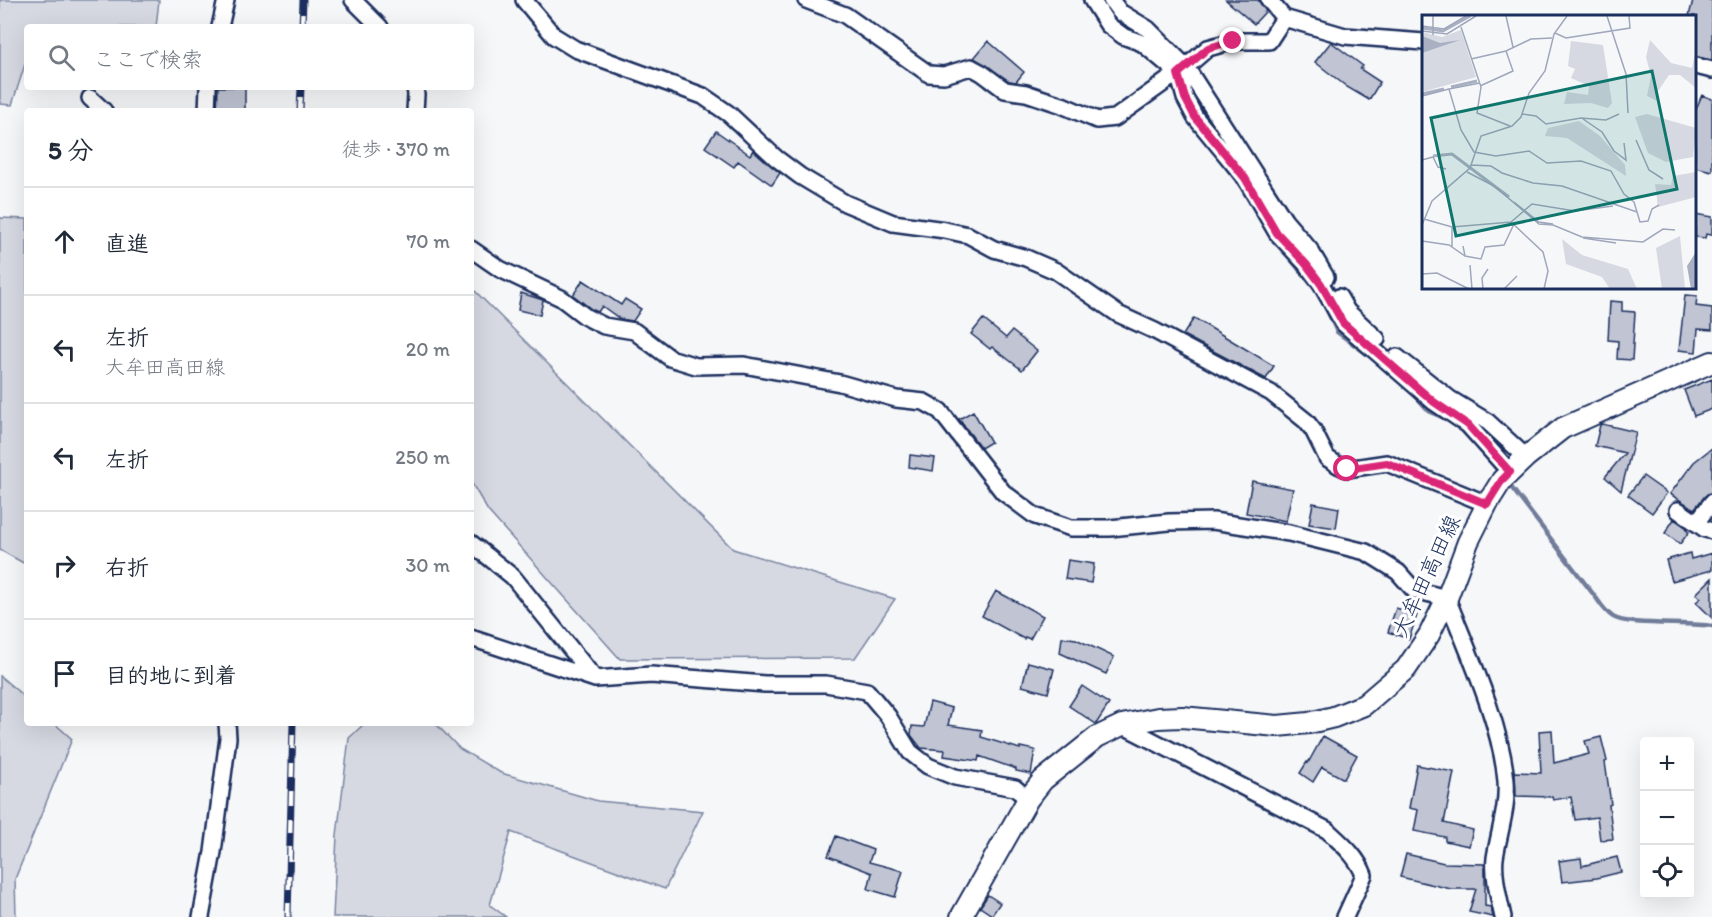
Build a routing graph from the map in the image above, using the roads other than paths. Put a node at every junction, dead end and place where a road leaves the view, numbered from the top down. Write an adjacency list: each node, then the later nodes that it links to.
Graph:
1 (226, 0): 9 (street)
2 (353, 0): 10 (street)
3 (524, 0): 26 (street)
4 (806, 0): 13 (street)
5 (1092, 0): 13 (street)
6 (1111, 0): 13 (street)
7 (1269, 0): 8 (street)
8 (1284, 18): 11 (street); 13 (street)
9 (221, 24)
10 (377, 24)
11 (1422, 42)
12 (1697, 66): 14 (street)
13 (1182, 70): 23 (street); 24 (street)
14 (1712, 70)
15 (208, 90): 19 (street)
16 (415, 90): 20 (street)
17 (90, 98): 18 (street)
18 (101, 108)
19 (207, 108)
20 (415, 108)
21 (474, 251): 31 (street)
22 (1712, 362): 23 (main road, 大牟田高田線)
23 (1526, 457): 24 (main road, 大牟田高田線)
24 (1510, 472): 26 (main road, 大牟田高田線)
25 (1712, 502): 28 (street)
26 (1487, 504): 31 (main road, 大牟田高田線)
27 (1677, 510): 28 (street)
28 (1696, 523): 29 (street)
29 (1712, 531)
30 (474, 545): 33 (street)
31 (1447, 598): 34 (main road, 大牟田高田線); 40 (street)
32 (474, 639): 33 (street)
33 (595, 679): 36 (street)
34 (1122, 725): 36 (main road, 大牟田高田線); 39 (street)
35 (227, 726): 37 (street)
36 (1028, 799): 38 (main road, 大牟田高田線)
37 (201, 917)
38 (961, 917)
39 (1345, 917)
40 (1503, 917)

